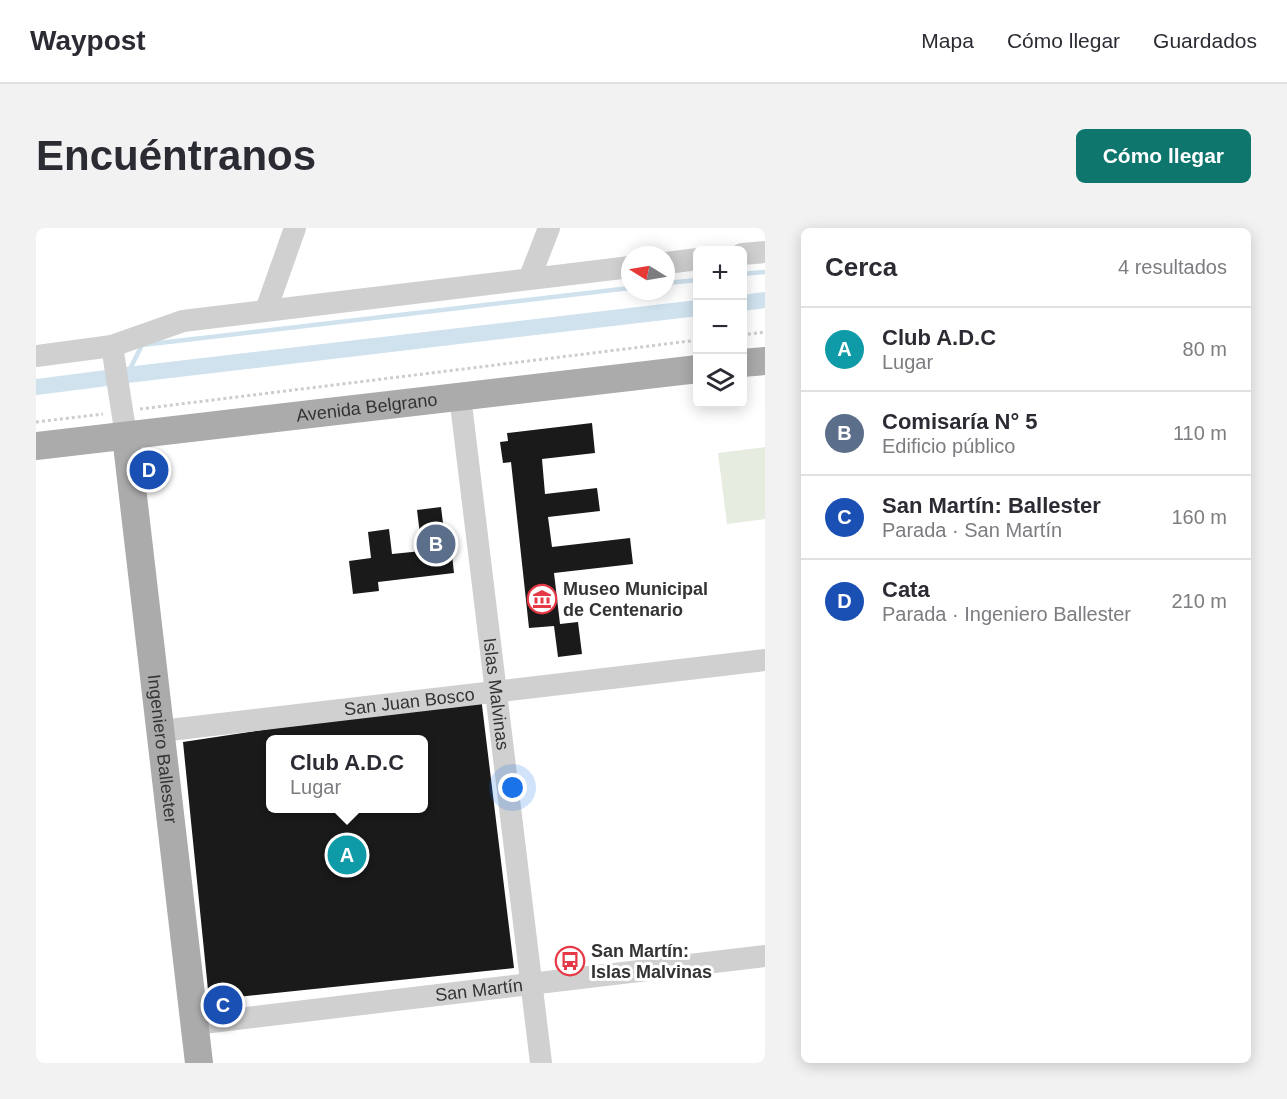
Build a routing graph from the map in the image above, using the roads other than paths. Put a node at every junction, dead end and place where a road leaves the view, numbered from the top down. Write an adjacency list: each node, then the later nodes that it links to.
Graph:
1 (295, 228): 9 (street)
2 (549, 228): 8 (street)
3 (765, 252): 4 (street)
4 (747, 254)
5 (693, 260): 6 (street)
6 (675, 262)
7 (621, 268): 8 (street)
8 (530, 278): 9 (street)
9 (266, 310): 10 (street)
10 (112, 346): 11 (street); 16 (street)
11 (36, 356)
12 (765, 361): 13 (main road)
13 (747, 363)
14 (693, 370): 15 (main road, Avenida Belgrano)
15 (460, 396): 16 (main road, Avenida Belgrano); 19 (street, Islas Malvinas)
16 (125, 424): 17 (main road, Avenida Belgrano); 20 (main road, Ingeniero Ballester)
17 (36, 446)
18 (765, 660): 19 (street, San Juan Bosco)
19 (496, 692): 20 (street, San Juan Bosco); 22 (street, Islas Malvinas)
20 (161, 732): 23 (main road, Ingeniero Ballester)
21 (765, 956): 22 (street, San Martín)
22 (531, 984): 23 (street, San Martín); 25 (street, Islas Malvinas)
23 (195, 1024): 24 (main road, Ingeniero Ballester)
24 (199, 1063)
25 (541, 1063)

